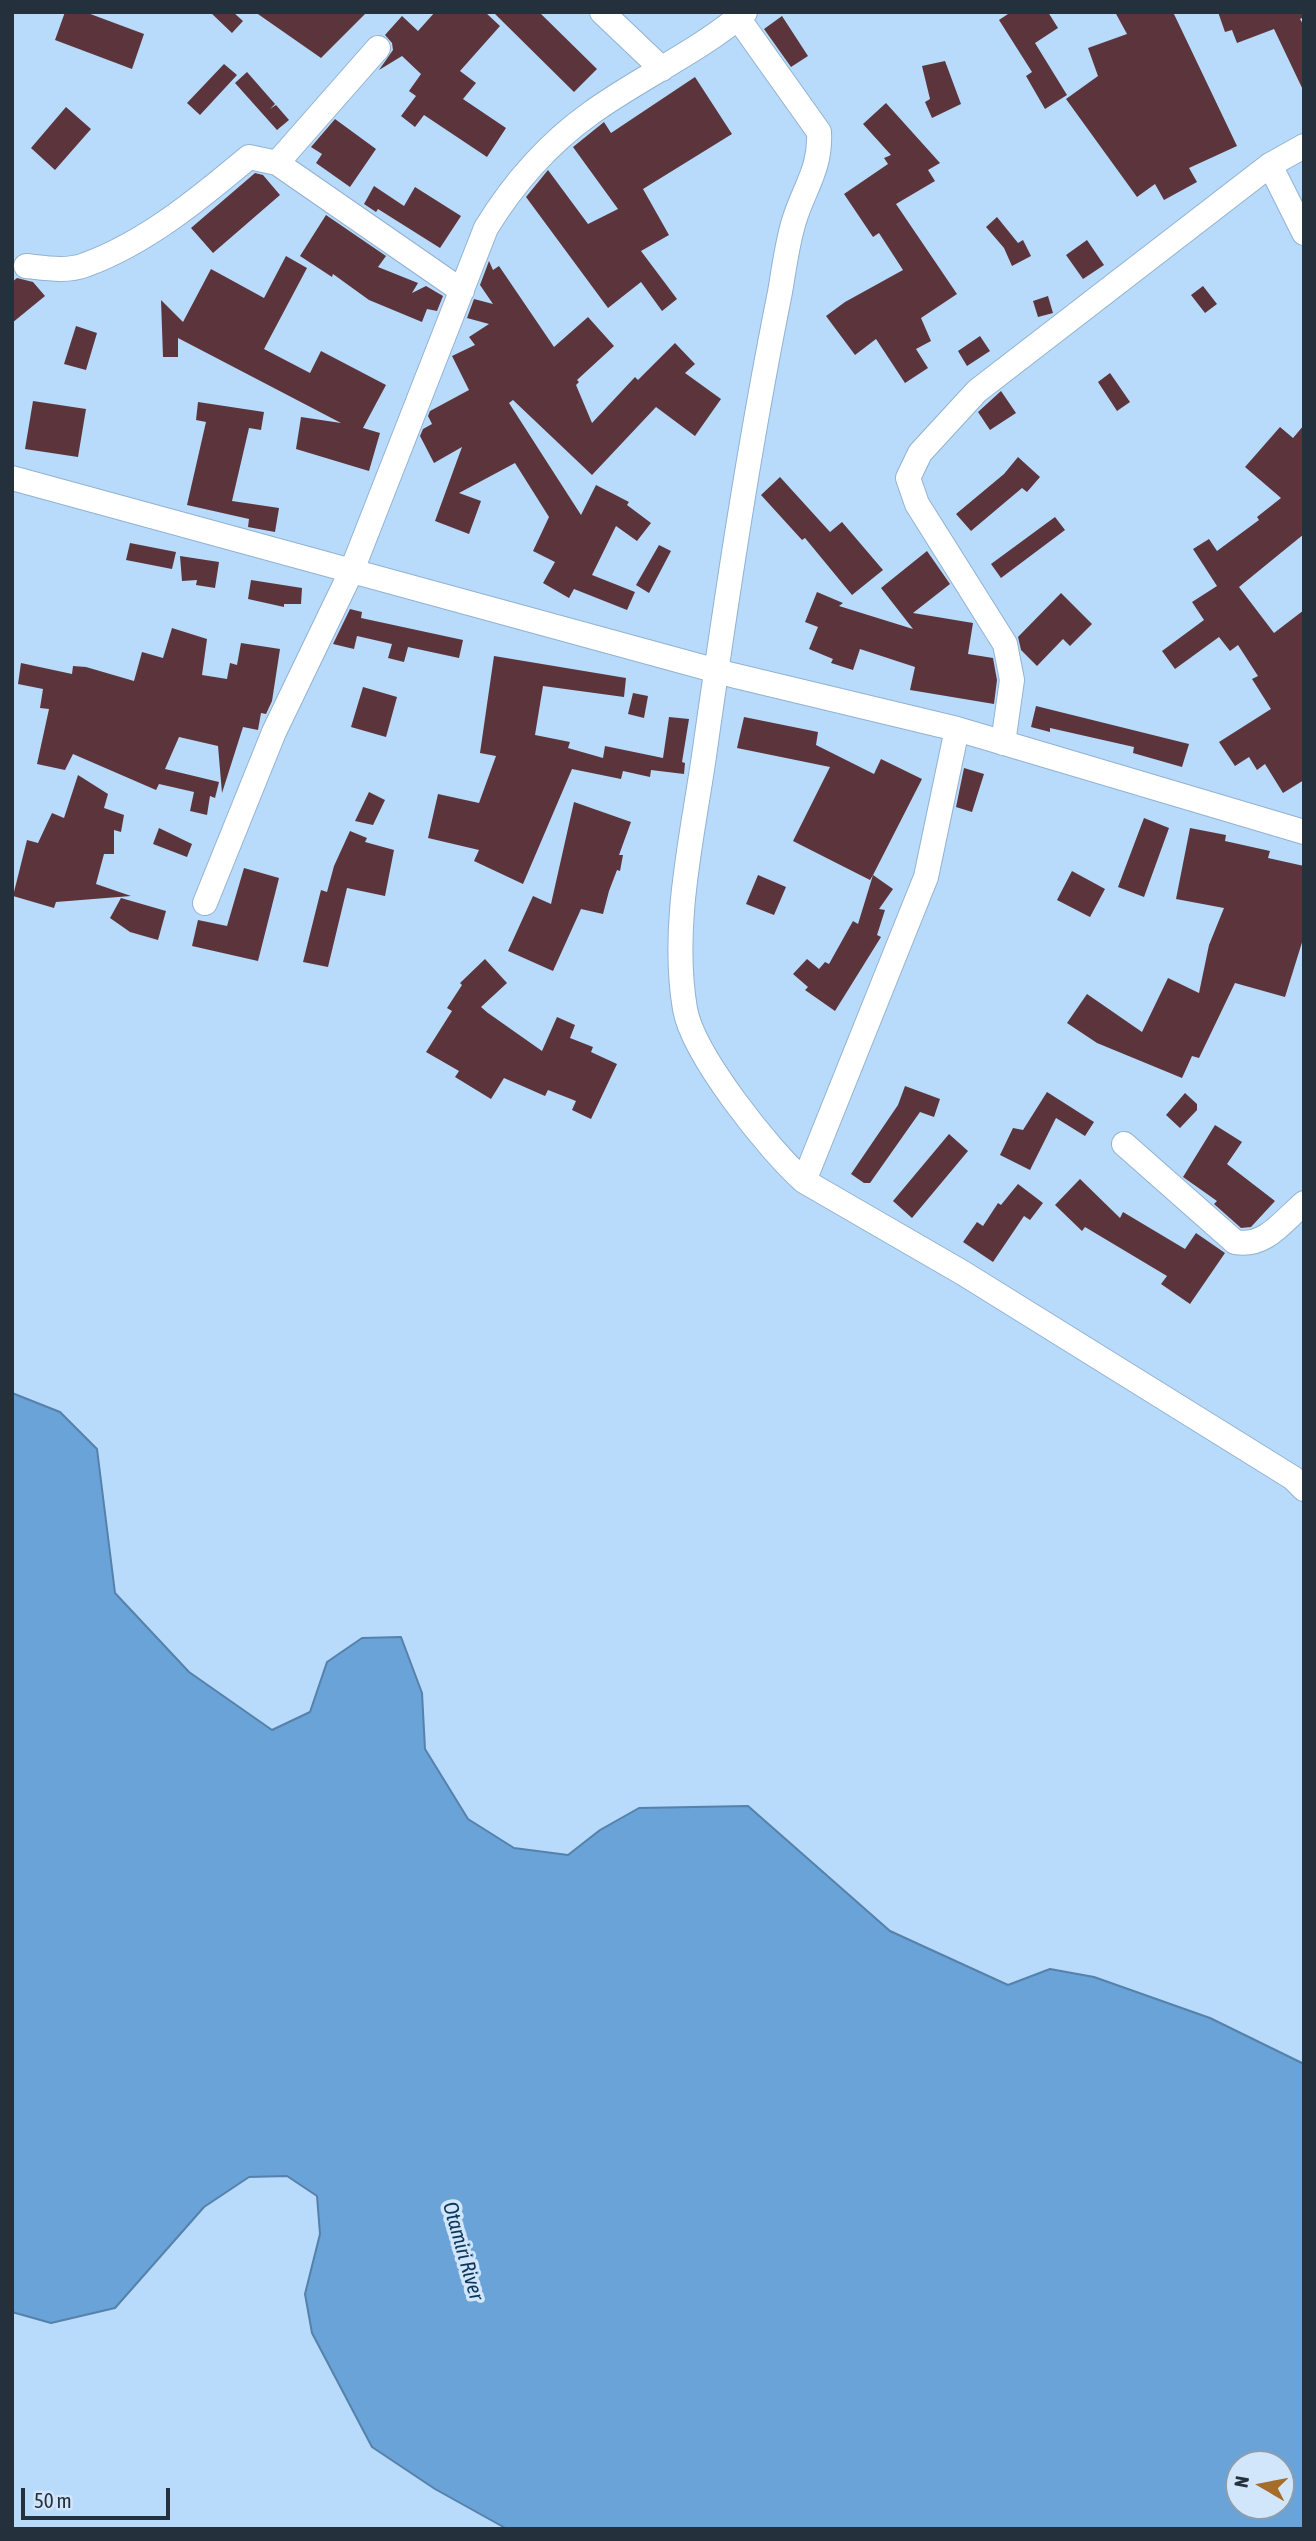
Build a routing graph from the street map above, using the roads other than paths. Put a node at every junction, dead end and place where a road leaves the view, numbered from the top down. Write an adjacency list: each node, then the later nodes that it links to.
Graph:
1 (602, 12): 4 (street)
2 (735, 16): 4 (street); 13 (street)
3 (378, 48): 6 (street)
4 (663, 69): 10 (street)
5 (1304, 146): 7 (street)
6 (277, 163): 9 (street); 10 (street)
7 (1269, 166): 8 (street); 15 (street)
8 (1304, 233)
9 (26, 266)
10 (462, 290): 12 (street)
11 (12, 478): 12 (street)
12 (352, 570): 13 (street); 17 (street)
13 (716, 670): 14 (street); 19 (street)
14 (957, 729): 15 (street); 19 (street)
15 (1003, 743): 16 (street)
16 (1304, 832)
17 (205, 903)
18 (1124, 1144): 20 (street)
19 (804, 1181): 21 (street)
20 (1304, 1203)
21 (1304, 1489)

